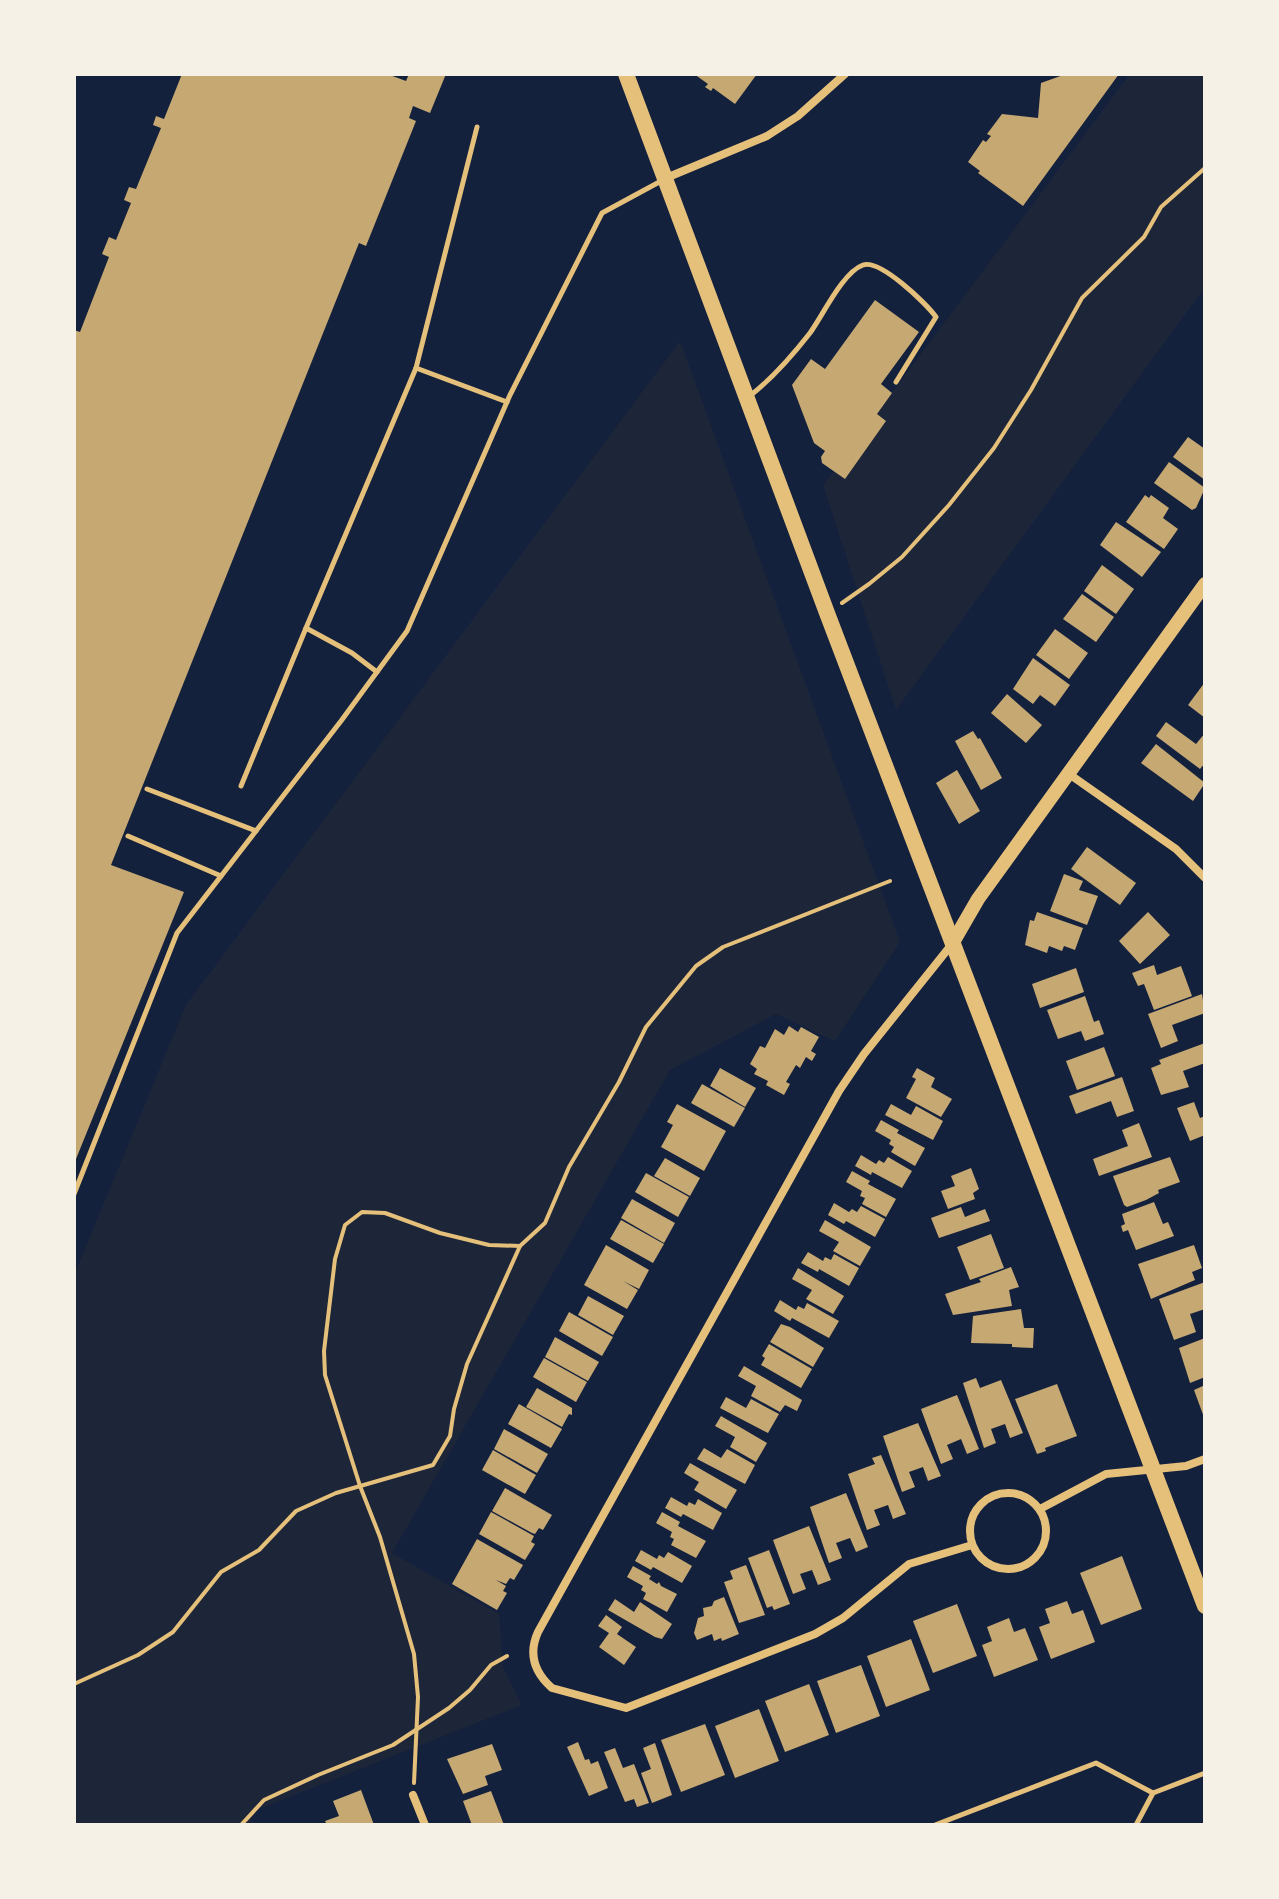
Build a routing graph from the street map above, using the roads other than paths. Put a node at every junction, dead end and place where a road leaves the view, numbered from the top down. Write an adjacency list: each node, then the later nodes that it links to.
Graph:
1 (626, 74): 4 (main road)
2 (845, 74): 4 (street)
3 (477, 127): 5 (lane)
4 (666, 178): 7 (main road); 8 (lane)
5 (416, 368): 8 (lane); 10 (lane)
6 (896, 382): 7 (lane)
7 (747, 398): 19 (main road)
8 (507, 402): 11 (lane)
9 (1205, 584): 12 (street)
10 (306, 628): 11 (lane); 13 (lane)
11 (377, 672): 15 (lane)
12 (1069, 774): 18 (street); 19 (street)
13 (241, 786)
14 (147, 789): 15 (lane)
15 (256, 831): 17 (lane)
16 (128, 836): 17 (lane)
17 (221, 876): 20 (lane)
18 (1205, 878)
19 (952, 944): 22 (main road); 24 (street)
20 (74, 1194)
21 (1205, 1459): 22 (street)
22 (1152, 1469): 23 (street); 25 (main road)
23 (1040, 1509): 24 (street); 24 (street)
24 (972, 1545)
25 (1205, 1606)
26 (1205, 1773): 27 (lane)
27 (1153, 1793): 30 (lane); 31 (lane)
28 (413, 1795): 29 (street)
29 (425, 1825)
30 (935, 1825)
31 (1136, 1825)

